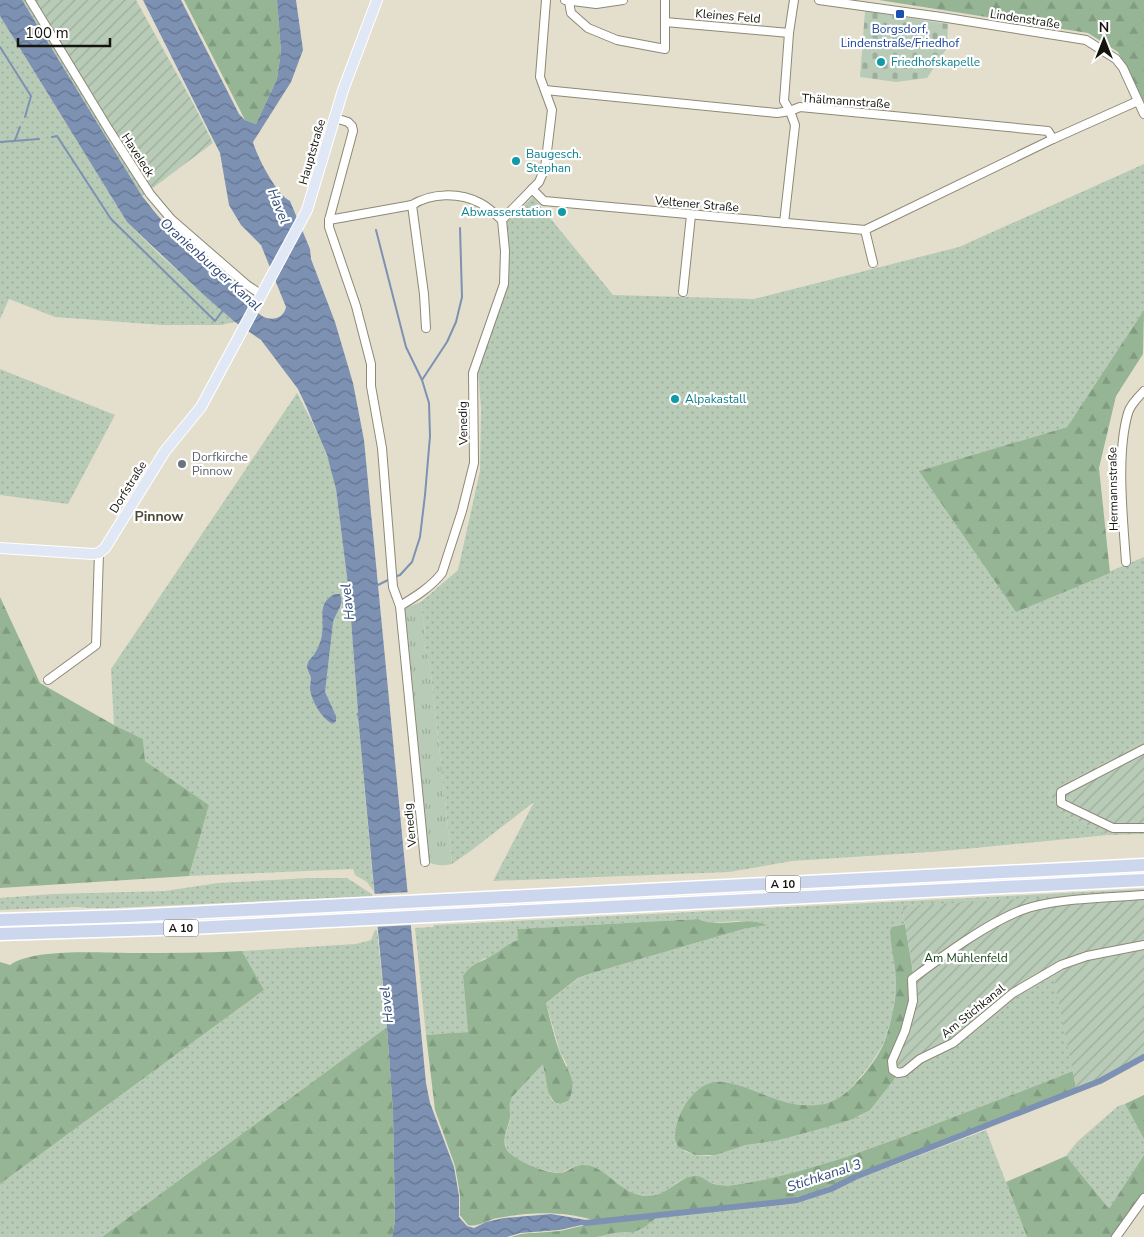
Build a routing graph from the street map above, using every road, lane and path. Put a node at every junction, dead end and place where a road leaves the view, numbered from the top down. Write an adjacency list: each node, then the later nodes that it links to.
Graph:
1 (30, 0): 26 (street, Haveleck)
2 (377, 0): 15 (main road, Hauptstraße)
3 (546, 0): 11 (street)
4 (567, 0): 5 (street); 9 (street)
5 (623, 0)
6 (665, 0): 9 (street)
7 (794, 0): 10 (street)
8 (819, 0): 12 (street, Lindenstraße)
9 (665, 22): 10 (street, Kleines Feld)
10 (788, 32): 13 (street)
11 (545, 90): 13 (street, Thälmannstraße); 17 (street)
12 (1138, 101): 14 (street, Lindenstraße); 16 (street)
13 (790, 111): 16 (street, Thälmannstraße); 22 (street)
14 (1144, 114)
15 (334, 118): 20 (street, Venedig); 26 (main road, Hauptstraße)
16 (1054, 138): 23 (street)
17 (532, 188): 19 (street, Veltener Straße); 21 (street)
18 (412, 205): 20 (street); 21 (street); 28 (street)
19 (691, 215): 22 (street, Veltener Straße); 25 (street)
20 (329, 220): 33 (street, Venedig)
21 (502, 220): 33 (street, Venedig)
22 (784, 223): 23 (street, Veltener Straße)
23 (865, 230): 24 (street)
24 (873, 263)
25 (683, 292)
26 (262, 295): 27 (main road, Hauptstraße)
27 (256, 305): 31 (main road, Dorfstraße)
28 (426, 328)
29 (1144, 391): 32 (street, Hermannstraße)
30 (0, 548): 31 (main road)
31 (99, 552): 34 (street)
32 (1126, 562)
33 (400, 606): 37 (street, Venedig)
34 (48, 680)
35 (1144, 749): 36 (street)
36 (1144, 828)
37 (425, 862)
38 (1144, 866): 41 (highway, A 10)
39 (1144, 880): 42 (highway, A 10)
40 (1144, 895): 43 (street, Am Stichkanal)
41 (0, 920)
42 (0, 934)
43 (1144, 945)
44 (1144, 1198): 45 (street)
45 (1116, 1237)

